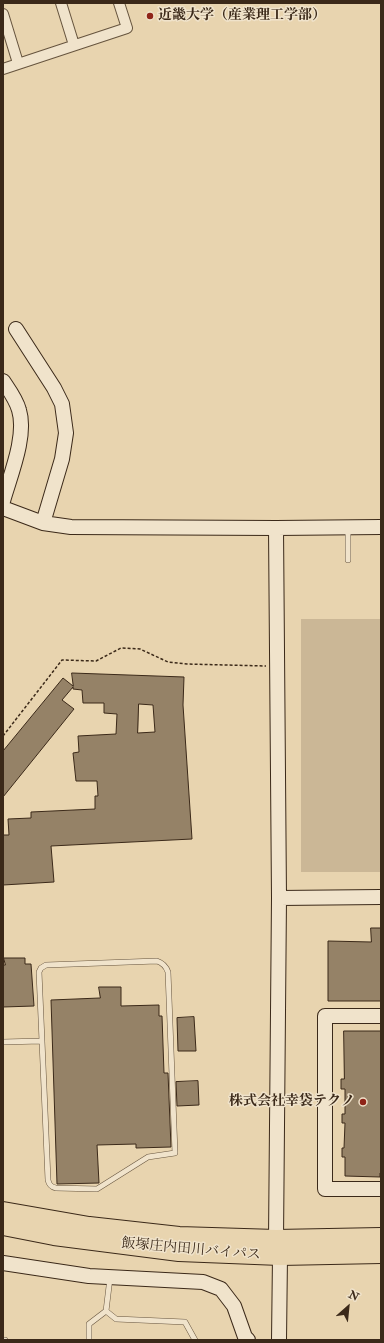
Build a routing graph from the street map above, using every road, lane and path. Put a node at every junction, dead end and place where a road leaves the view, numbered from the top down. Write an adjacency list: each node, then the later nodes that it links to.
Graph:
1 (60, 3): 4 (street)
2 (119, 3): 4 (street)
3 (3, 14): 5 (street)
4 (74, 45): 5 (street)
5 (18, 64): 6 (street)
6 (3, 69)
7 (16, 329): 11 (street)
8 (3, 381): 9 (street)
9 (3, 501)
10 (3, 508): 11 (street)
11 (43, 523): 13 (street)
12 (381, 527): 14 (street)
13 (276, 528): 14 (street); 16 (street)
14 (348, 528): 15 (lane)
15 (348, 560)
16 (276, 666): 17 (path); 19 (street)
17 (3, 736)
18 (381, 897): 19 (street)
19 (279, 898): 27 (street)
20 (381, 1016): 23 (street)
21 (41, 1041): 21 (lane); 22 (lane)
22 (3, 1042)
23 (381, 1189)
24 (3, 1211): 27 (highway, 飯塚庄内田川バイパス)
25 (3, 1226): 29 (highway, 飯塚庄内田川バイパス)
26 (381, 1237): 27 (highway, 飯塚庄内田川バイパス)
27 (276, 1239): 29 (street)
28 (381, 1254): 29 (highway, 飯塚庄内田川バイパス)
29 (280, 1256): 36 (street)
30 (3, 1263): 31 (street)
31 (110, 1277): 32 (lane); 35 (street)
32 (106, 1311): 33 (lane); 34 (lane)
33 (89, 1340)
34 (195, 1340)
35 (248, 1340)
36 (279, 1340)

